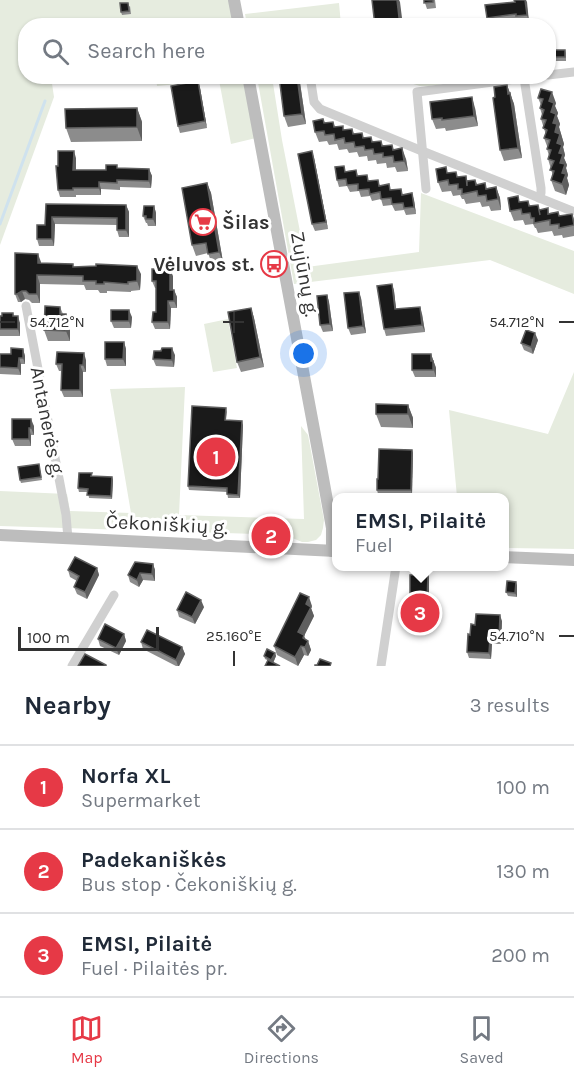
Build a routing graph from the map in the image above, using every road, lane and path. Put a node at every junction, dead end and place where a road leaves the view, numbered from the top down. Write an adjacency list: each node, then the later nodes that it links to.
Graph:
1 (234, 0): 2 (main road)
2 (237, 18)
3 (574, 72): 4 (street)
4 (556, 74)
5 (250, 84): 14 (main road, Zujūnų g.)
6 (311, 84): 9 (street)
7 (478, 84): 9 (street)
8 (525, 84): 11 (street)
9 (422, 152): 10 (street); 11 (street)
10 (426, 189)
11 (539, 198): 12 (street)
12 (572, 211)
13 (26, 306): 16 (street, Antanerės g.)
14 (332, 528)
15 (0, 535): 16 (main road, Čekoniškių g.)
16 (68, 539): 17 (main road, Čekoniškių g.)
17 (332, 551)
18 (509, 557): 19 (main road)
19 (574, 560)
20 (395, 571): 23 (street)
21 (114, 596): 22 (street)
22 (72, 666)
23 (381, 666)

